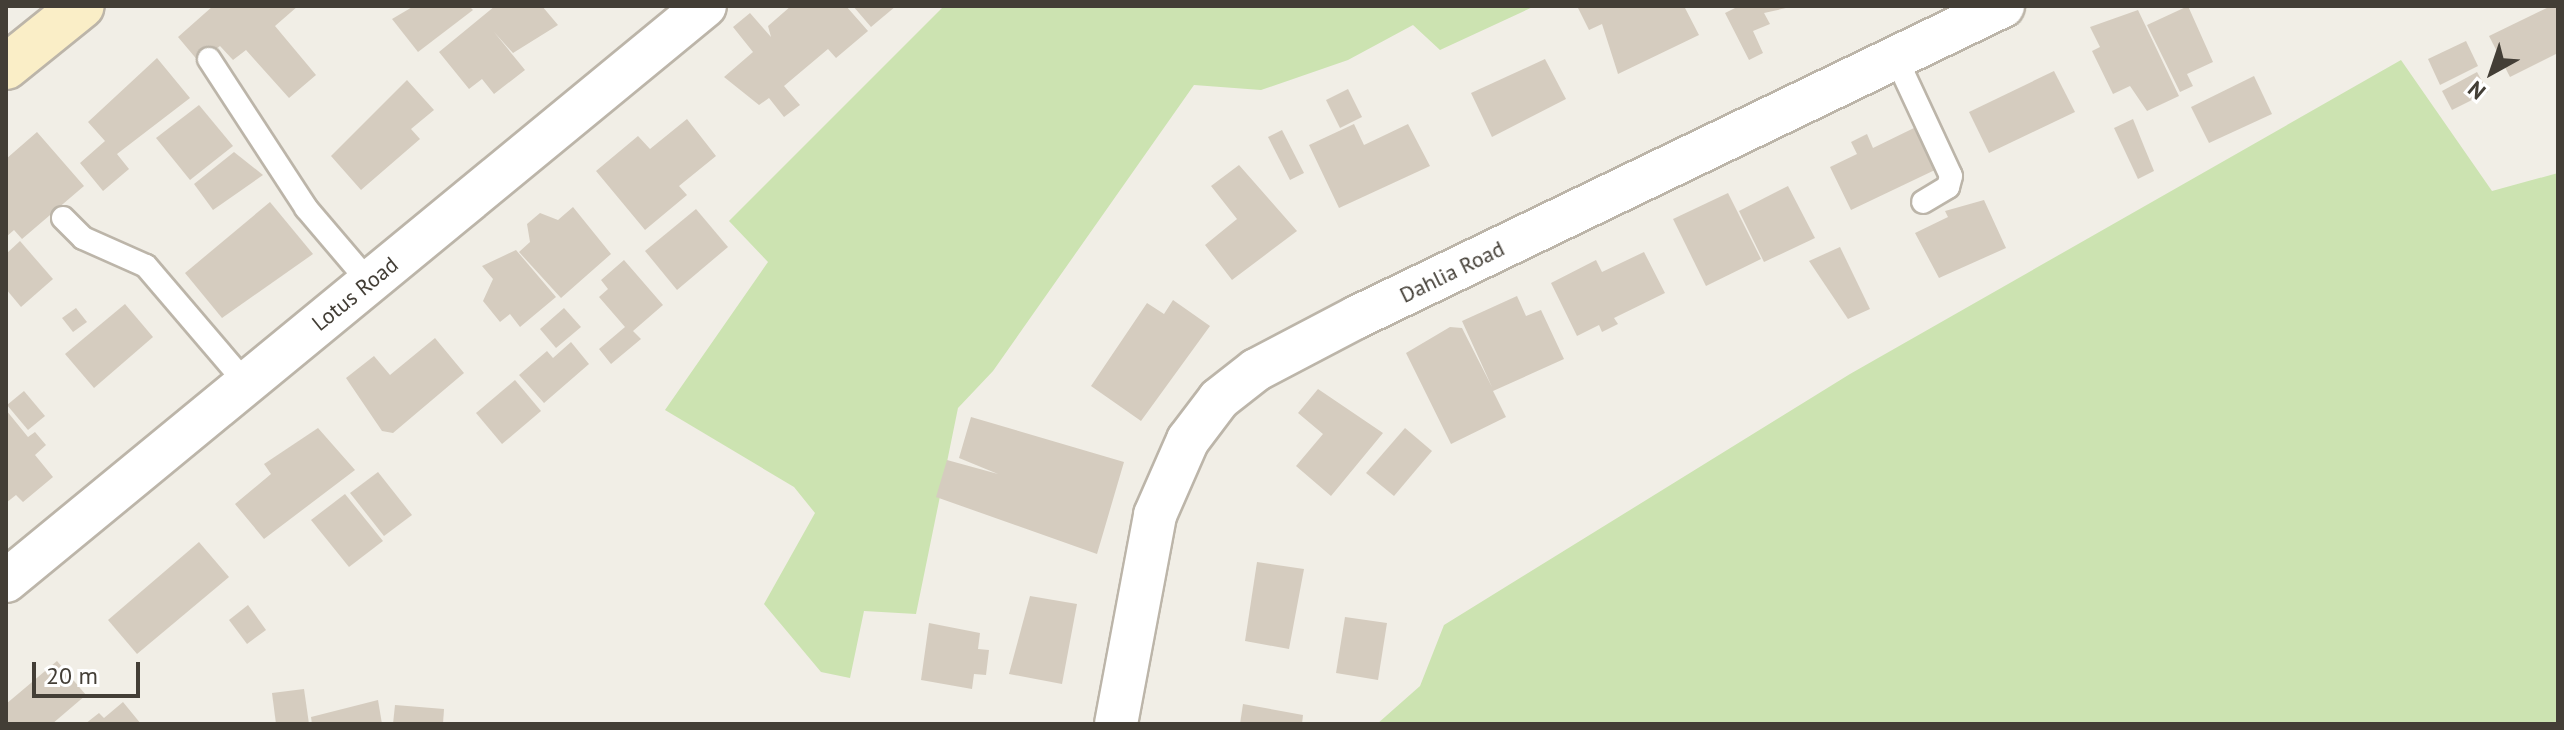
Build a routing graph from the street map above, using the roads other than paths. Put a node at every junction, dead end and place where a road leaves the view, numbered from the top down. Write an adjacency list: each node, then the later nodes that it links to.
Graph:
1 (82, 6): 6 (main road)
2 (705, 6): 9 (street, Lotus Road)
3 (2003, 6): 4 (street, Dahlia Road)
4 (1896, 58): 7 (lane); 12 (street, Dahlia Road)
5 (209, 59): 9 (lane)
6 (6, 67)
7 (1923, 202)
8 (63, 218): 10 (lane)
9 (369, 282): 10 (street, Lotus Road)
10 (246, 383): 11 (street, Lotus Road)
11 (6, 581)
12 (1116, 724)

